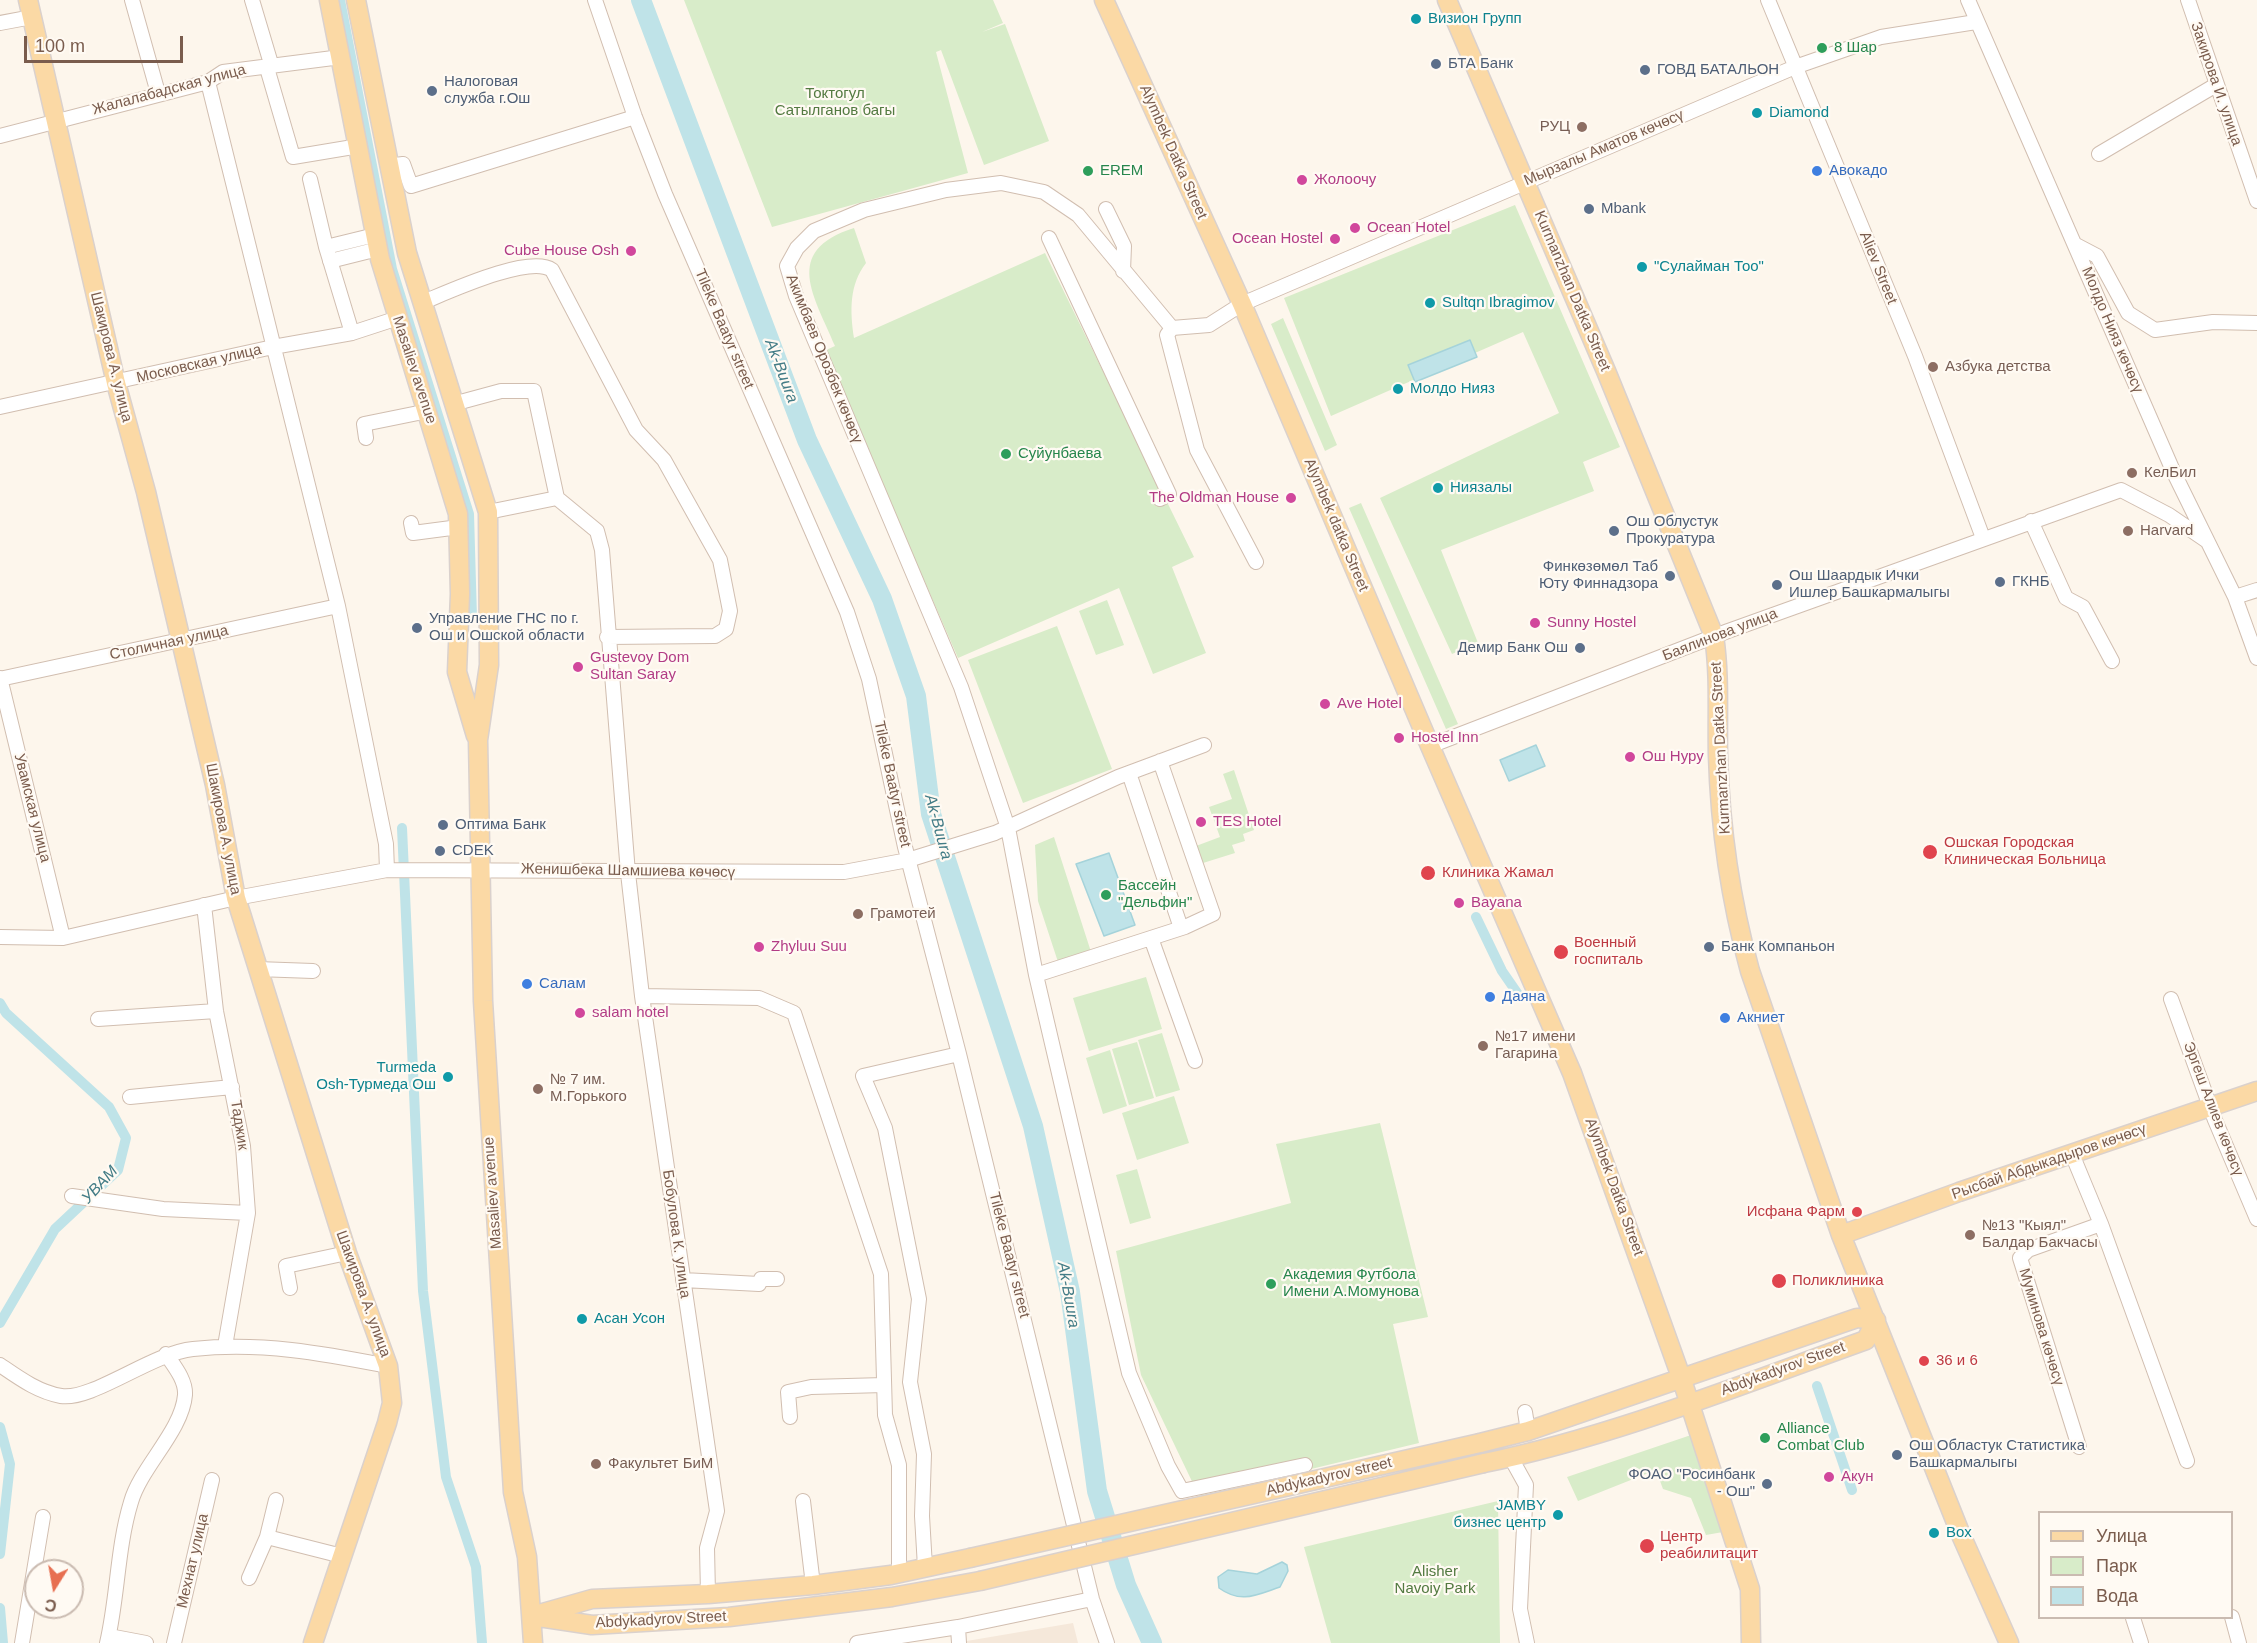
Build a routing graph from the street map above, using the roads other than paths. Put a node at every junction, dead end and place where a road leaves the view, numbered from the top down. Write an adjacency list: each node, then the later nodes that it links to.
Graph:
1 (132, 0): 19 (street)
2 (252, 0): 15 (street)
3 (329, 0): 14 (main road, Masaliev avenue)
4 (356, 0): 25 (main road, Masaliev avenue)
5 (595, 0): 20 (street, Tileke Baatyr street)
6 (1104, 0): 36 (main road, Alymbek Datka Street)
7 (1447, 0): 27 (main road, Kurmanzhan Datka Street)
8 (1768, 0): 16 (street, Aliev Street)
9 (1968, 0): 12 (street, Молдо Нияз көчөсү)
10 (2188, 0): 18 (street, Закирова И. улица)
11 (30, 8): 13 (street); 21 (main road, Шакирова А. улица)
12 (1976, 22): 16 (street, Мырзалы Аматов көчөсү); 32 (street, Молдо Нияз көчөсү)
13 (0, 23)
14 (341, 57): 15 (street, Жалалабадская улица); 23 (main road, Masaliev avenue)
15 (269, 68): 17 (street, Жалалабадская улица); 23 (street)
16 (1795, 68): 27 (street, Мырзалы Аматов көчөсү); 53 (street, Aliev Street)
17 (208, 82): 19 (street, Жалалабадская улица); 41 (street)
18 (2216, 85): 24 (street); 28 (street, Закирова И. улица)
19 (158, 93): 21 (street, Жалалабадская улица)
20 (635, 117): 25 (street); 71 (street, Tileke Baatyr street)
21 (57, 121): 22 (street, Жалалабадская улица); 42 (main road, Шакирова А. улица)
22 (0, 136)
23 (359, 147): 31 (main road, Masaliev avenue)
24 (2099, 154)
25 (388, 166): 35 (main road, Masaliev avenue)
26 (310, 179): 33 (street)
27 (1525, 181): 36 (street, Мырзалы Аматов көчөсү); 59 (main road, Kurmanzhan Datka Street)
28 (2257, 201)
29 (1106, 209): 34 (street)
30 (1049, 238): 48 (street)
31 (376, 242): 33 (street); 37 (main road, Masaliev avenue)
32 (2076, 245): 38 (street); 54 (street, Молдо Нияз көчөсү)
33 (328, 254): 40 (street)
34 (1123, 270): 39 (street, Акимбаев Орозбек көчөсү); 70 (street, Акимбаев Орозбек көчөсү)
35 (421, 303): 43 (main road, Masaliev avenue); 60 (street)
36 (1242, 304): 39 (street); 67 (main road, Alymbek datka Street)
37 (398, 318): 40 (street, Московская улица); 45 (main road, Masaliev avenue)
38 (2257, 323)
39 (1172, 328): 55 (street)
40 (352, 333): 41 (street, Московская улица)
41 (273, 347): 42 (street, Московская улица); 58 (street)
42 (116, 382): 44 (street, Московская улица); 61 (main road, Шакирова А. улица)
43 (453, 404): 47 (street); 49 (main road, Masaliev avenue)
44 (0, 407)
45 (428, 411): 46 (street); 52 (main road, Masaliev avenue)
46 (366, 438)
47 (557, 498): 49 (street); 60 (street, Бобулова К. улица)
48 (1160, 499)
49 (488, 512): 65 (main road, Masaliev avenue)
50 (2031, 521): 53 (street, Баялинова улица); 54 (street, Баялинова улица); 63 (street)
51 (411, 523): 52 (street)
52 (459, 527): 65 (main road, Masaliev avenue)
53 (1983, 538): 59 (street, Баялинова улица)
54 (2207, 541): 57 (street, Молдо Нияз көчөсү)
55 (1256, 562)
56 (2257, 590): 57 (street)
57 (2235, 597): 62 (street, Молдо Нияз көчөсү)
58 (338, 606): 61 (street, Столичная улица); 73 (street)
59 (1714, 636): 67 (street, Баялинова улица); 99 (main road, Kurmanzhan Datka Street)
60 (608, 637): 74 (street, Бобулова К. улица)
61 (180, 641): 64 (street, Столичная улица); 75 (main road, Шакирова А. улица)
62 (2257, 658)
63 (2112, 661)
64 (0, 679): 79 (street, Увамская улица)
65 (478, 740): 72 (main road, Masaliev avenue)
66 (1204, 745): 68 (street, Женишбека Шамшиева көчөсү)
67 (1430, 746): 109 (main road, Alymbek Datka Street)
68 (1160, 761): 69 (street, Женишбека Шамшиева көчөсү); 77 (street)
69 (1129, 773): 70 (street, Женишбека Шамшиева көчөсү); 77 (street)
70 (1008, 828): 71 (street, Женишбека Шамшиева көчөсү); 83 (street)
71 (908, 860): 74 (street, Женишбека Шамшиева көчөсү); 88 (street, Tileke Baatyr street)
72 (481, 869): 73 (street, Женишбека Шамшиева көчөсү); 74 (street, Женишбека Шамшиева көчөсү); 134 (main road, Masaliev avenue)
73 (390, 870): 75 (street, Женишбека Шамшиева көчөсү)
74 (628, 873): 84 (street, Бобулова К. улица)
75 (236, 898): 76 (street, Женишбека Шамшиева көчөсү); 81 (main road, Шакирова А. улица)
76 (204, 905): 79 (street, Женишбека Шамшиева көчөсү); 86 (street, Таджик)
77 (1181, 928): 80 (street)
78 (0, 937): 79 (street, Женишбека Шамшиева көчөсү)
79 (63, 938)
80 (1151, 938): 83 (street); 89 (street)
81 (257, 969): 82 (street); 100 (main road, Шакирова А. улица)
82 (314, 971)
83 (1036, 975): 119 (street)
84 (642, 996): 102 (street, Бобулова К. улица); 110 (street)
85 (2171, 999): 93 (street, Эргеш Алиев көчөсү)
86 (216, 1011): 87 (street); 90 (street, Таджик)
87 (98, 1019)
88 (959, 1054): 127 (street); 133 (street, Tileke Baatyr street)
89 (1195, 1061)
90 (232, 1087): 92 (street); 96 (street, Таджик)
91 (2257, 1091): 93 (main road, Рысбай Абдыкадыров көчөсү)
92 (130, 1096)
93 (2210, 1107): 94 (main road, Рысбай Абдыкадыров көчөсү); 97 (street, Эргеш Алиев көчөсү)
94 (2072, 1154): 98 (street); 99 (main road, Рысбай Абдыкадыров көчөсү)
95 (84, 1198): 96 (street)
96 (248, 1213): 105 (street, Таджик)
97 (2257, 1219)
98 (2102, 1224): 115 (street, Муминова көчөсү); 117 (street)
99 (1841, 1235): 104 (main road, Kurmanzhan Datka Street)
100 (347, 1253): 103 (street); 108 (main road, Шакирова А. улица)
101 (777, 1279): 102 (street)
102 (683, 1280): 132 (street, Бобулова К. улица)
103 (290, 1288)
104 (1876, 1320): 109 (main road, Abdykadyrov Street); 111 (main road, Abdykadyrov Street); 150 (main road, Kurmanzhan Datka Street)
105 (225, 1346): 106 (street); 108 (street)
106 (166, 1354): 107 (street); 138 (street)
107 (0, 1365)
108 (388, 1366): 125 (main road, Шакирова А. улица)
109 (1681, 1377): 111 (main road, Alymbek Datka Street); 114 (main road, Abdykadyrov street)
110 (884, 1385): 113 (street); 128 (street)
111 (1689, 1402): 116 (main road, Abdykadyrov Street); 149 (main road, Alymbek Datka Street)
112 (1525, 1412): 114 (street)
113 (790, 1417)
114 (1528, 1431): 126 (main road, Abdykadyrov street, bridge)
115 (2079, 1447)
116 (1511, 1458): 118 (main road, Abdykadyrov Street); 148 (street)
117 (2187, 1461)
118 (1484, 1463): 130 (main road, Abdykadyrov street, bridge)
119 (1305, 1466)
120 (212, 1480): 142 (street, Мехнат улица)
121 (276, 1500): 124 (street)
122 (803, 1501): 131 (street)
123 (44, 1517): 140 (street)
124 (267, 1537): 125 (street); 129 (street)
125 (342, 1556): 143 (main road, Шакирова А. улица)
126 (970, 1558): 127 (main road, Abdykadyrov Street)
127 (925, 1568): 128 (main road, Abdykadyrov Street)
128 (899, 1573): 131 (main road, Abdykadyrov Street)
129 (249, 1578)
130 (980, 1581): 134 (main road, Abdykadyrov Street)
131 (813, 1585): 132 (main road, Abdykadyrov Street)
132 (708, 1594): 134 (main road, Abdykadyrov Street)
133 (1092, 1599): 137 (street); 147 (street, Tileke Baatyr street)
134 (532, 1616): 144 (main road, Masaliev avenue)
135 (2134, 1619): 151 (street)
136 (2233, 1619): 152 (street)
137 (958, 1627): 139 (street); 146 (street)
138 (108, 1639): 141 (street)
139 (902, 1640): 145 (street)
140 (22, 1643)
141 (146, 1643)
142 (174, 1643)
143 (313, 1643)
144 (533, 1643)
145 (857, 1643)
146 (959, 1643)
147 (1107, 1643)
148 (1527, 1643)
149 (1751, 1643)
150 (2008, 1643)
151 (2140, 1643)
152 (2239, 1643)

